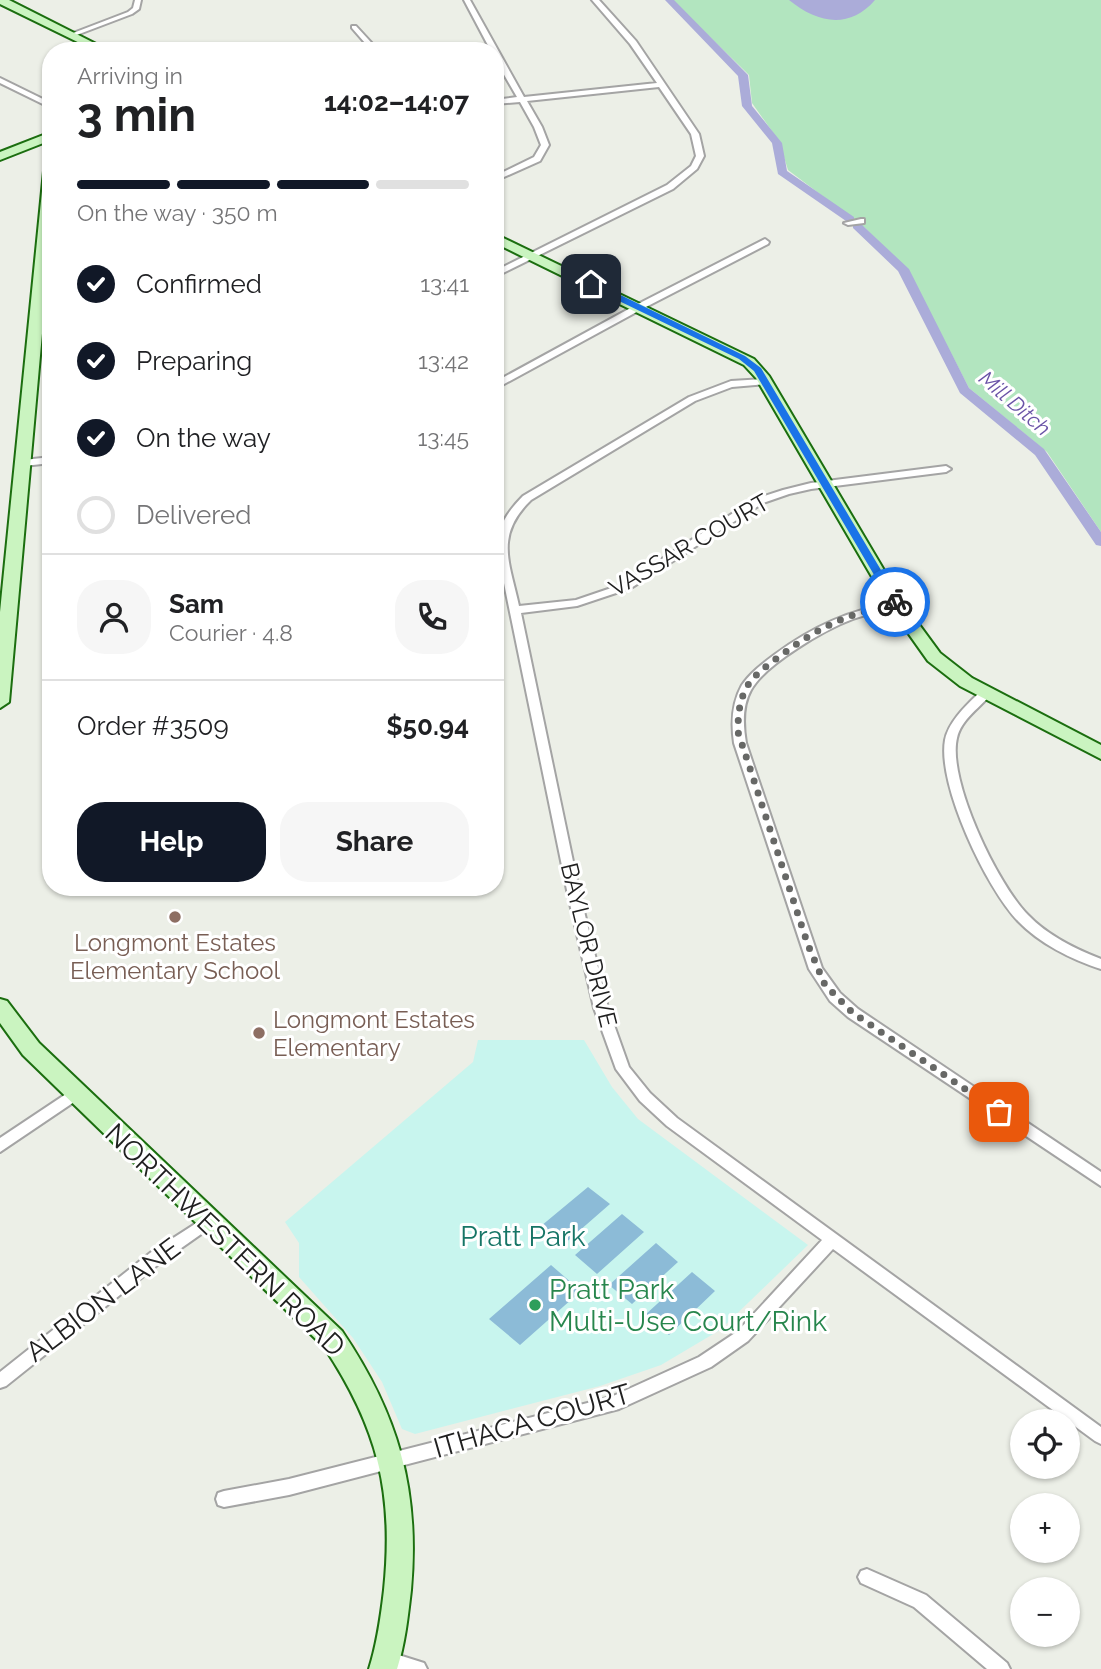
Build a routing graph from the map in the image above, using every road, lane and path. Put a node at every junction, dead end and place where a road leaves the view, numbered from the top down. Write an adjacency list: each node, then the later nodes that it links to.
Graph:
1 (1, 0): 6 (street)
2 (138, 0): 6 (street)
3 (467, 0): 9 (street)
4 (594, 0): 12 (street)
5 (354, 27): 8 (street)
6 (72, 35): 7 (street)
7 (86, 42)
8 (368, 42)
9 (490, 42)
10 (504, 66): 13 (street)
11 (0, 80): 14 (street)
12 (660, 85): 13 (street); 23 (street)
13 (523, 99): 15 (street); 18 (street)
14 (42, 101)
15 (504, 101)
16 (42, 140): 17 (street)
17 (0, 156)
18 (504, 175)
19 (861, 221): 20 (street)
20 (848, 223)
21 (504, 242): 23 (street)
22 (765, 242): 26 (street)
23 (531, 255): 25 (street); 26 (street)
24 (42, 262): 30 (street)
25 (504, 269)
26 (639, 307): 27 (street); 28 (street)
27 (504, 381)
28 (765, 382): 32 (street); 33 (street, BAYLOR DRIVE)
29 (42, 461): 30 (street)
30 (24, 463): 34 (street)
31 (946, 468): 32 (street, VASSAR COURT)
32 (825, 483): 37 (street); 38 (street, VASSAR COURT)
33 (504, 527)
34 (17, 528): 35 (street); 39 (street)
35 (0, 529)
36 (504, 554): 38 (street, BAYLOR DRIVE)
37 (897, 606): 40 (street); 47 (street)
38 (516, 610): 49 (street, BAYLOR DRIVE)
39 (3, 637): 41 (street)
40 (986, 692): 42 (street); 43 (street)
41 (0, 702)
42 (1098, 747)
43 (1101, 964)
44 (0, 1007): 45 (street, NORTHWESTERN ROAD)
45 (75, 1094): 46 (street); 48 (street, NORTHWESTERN ROAD)
46 (0, 1146)
47 (1101, 1180)
48 (209, 1221): 50 (street, ALBION LANE); 52 (street, NORTHWESTERN ROAD)
49 (832, 1240): 51 (street, BAYLOR DRIVE); 52 (street, ITHACA COURT)
50 (0, 1381)
51 (1101, 1436)
52 (392, 1461): 53 (street, ITHACA COURT); 55 (street, NORTHWESTERN ROAD)
53 (224, 1499)
54 (867, 1577): 57 (street)
55 (384, 1665): 56 (street)
56 (418, 1669)
57 (1001, 1669)

